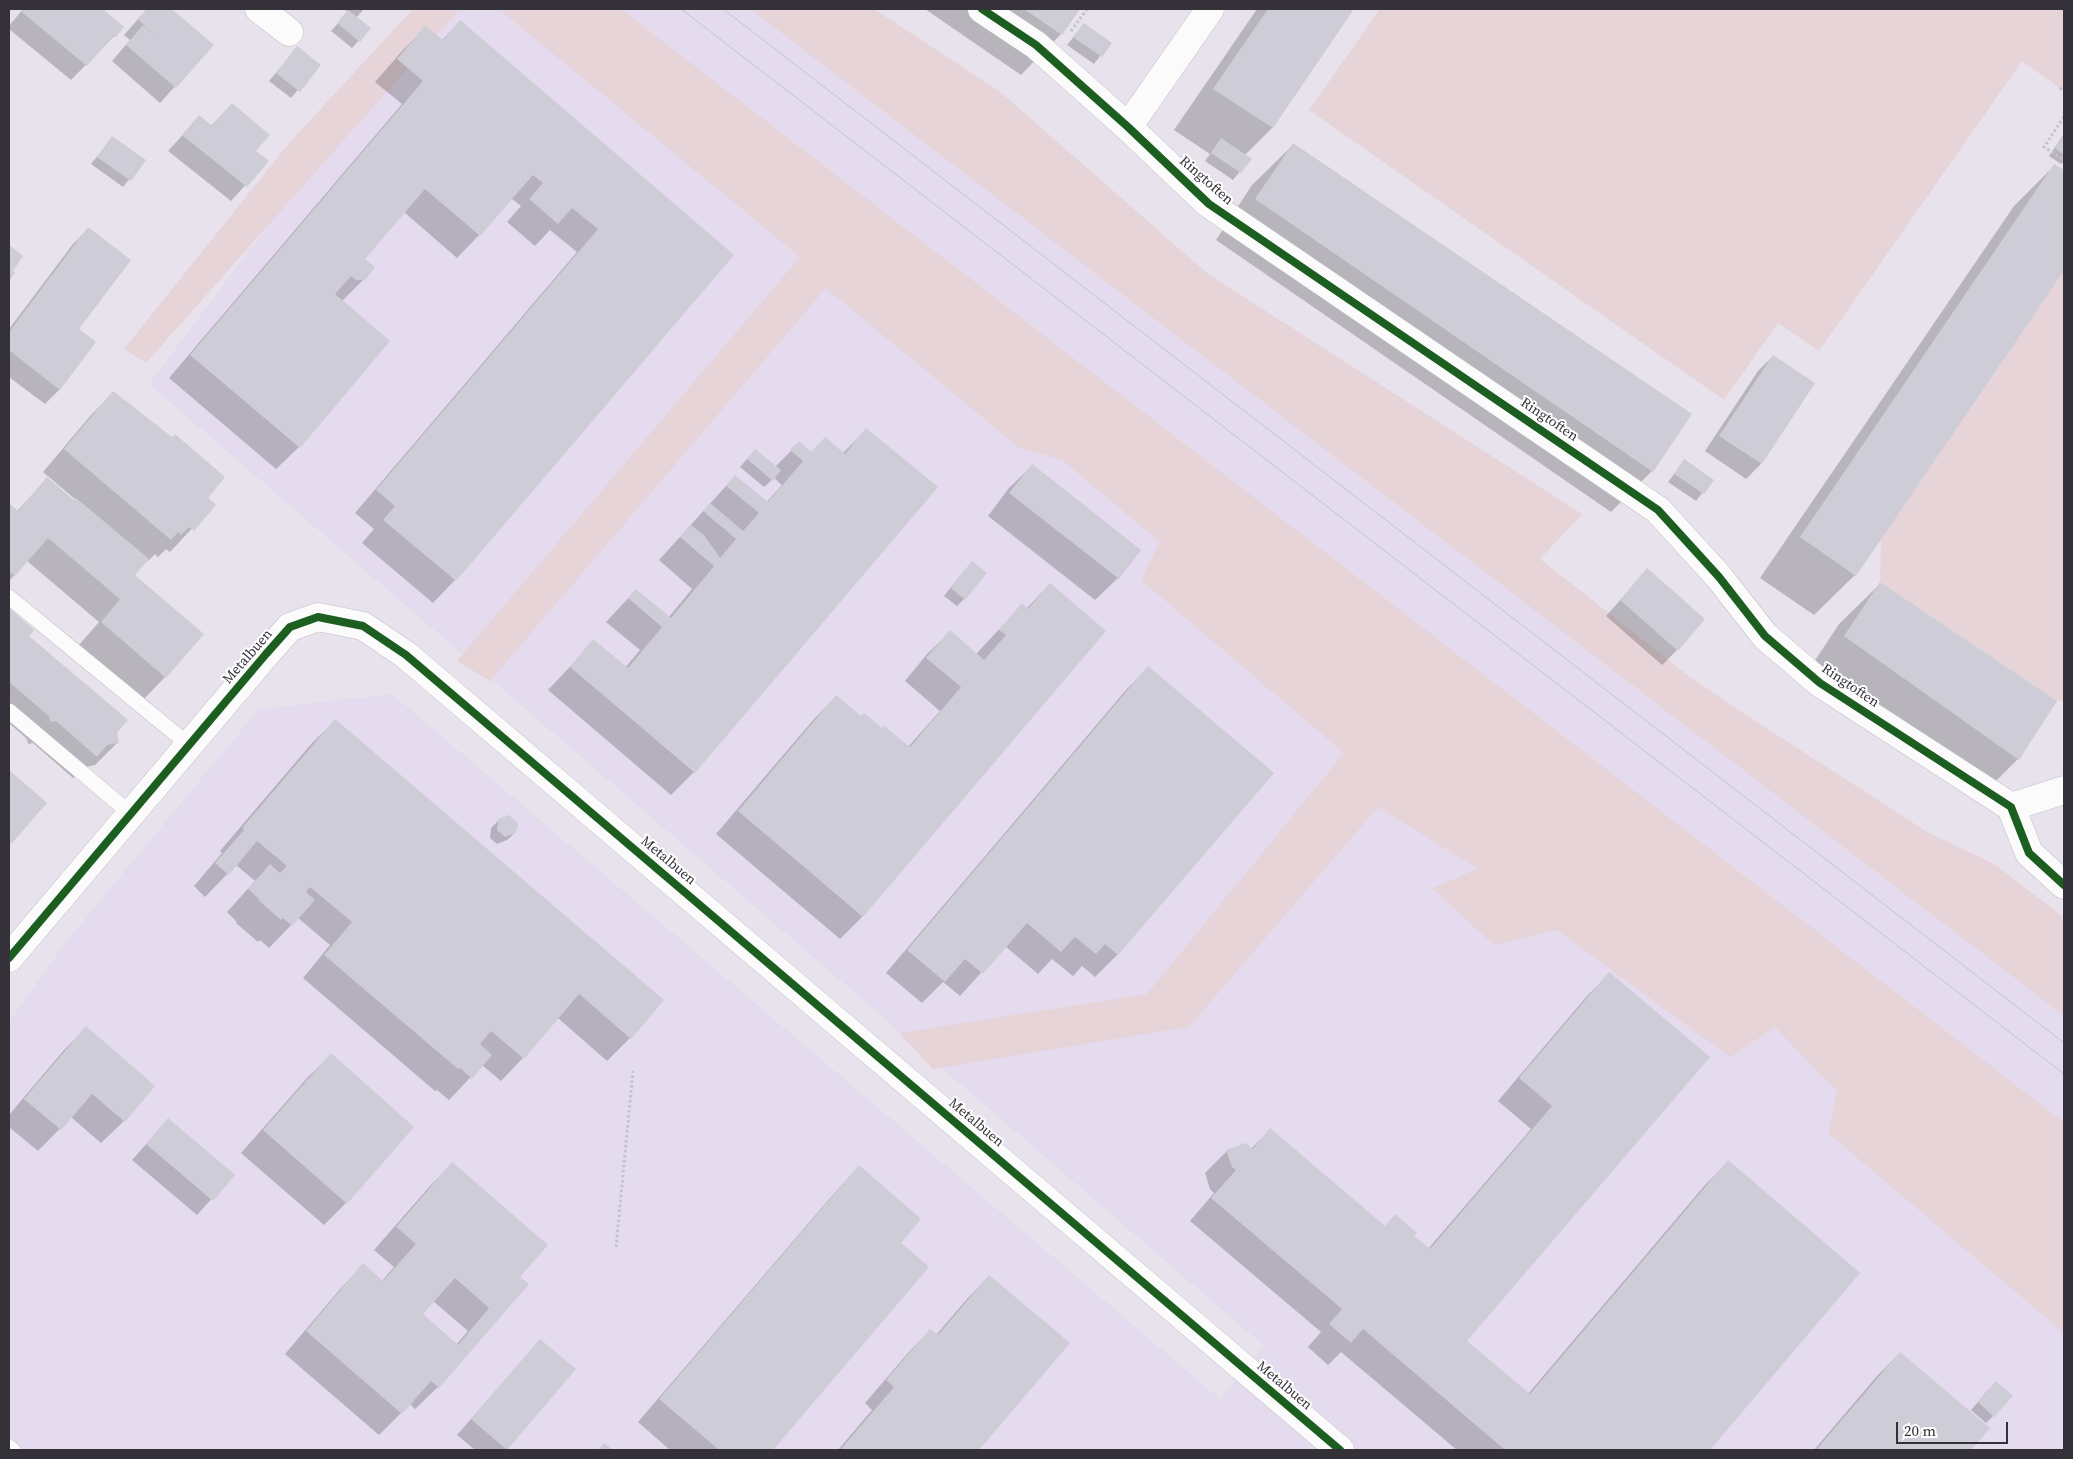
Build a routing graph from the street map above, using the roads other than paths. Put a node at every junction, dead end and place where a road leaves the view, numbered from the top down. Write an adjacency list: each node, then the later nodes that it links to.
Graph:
1 (259, 9): 4 (street)
2 (982, 9): 5 (street, Ringtoften)
3 (1210, 9): 5 (street)
4 (288, 32)
5 (1128, 127): 10 (street, Ringtoften)
6 (9, 597): 8 (lane)
7 (9, 711): 11 (lane)
8 (189, 745): 11 (street, Metalbuen); 16 (street, Metalbuen)
9 (2064, 790): 10 (street)
10 (2012, 807): 12 (street)
11 (130, 814): 13 (street, Metalbuen)
12 (2064, 884)
13 (9, 958)
14 (9, 1447): 15 (lane)
15 (13, 1450)
16 (1340, 1450)

